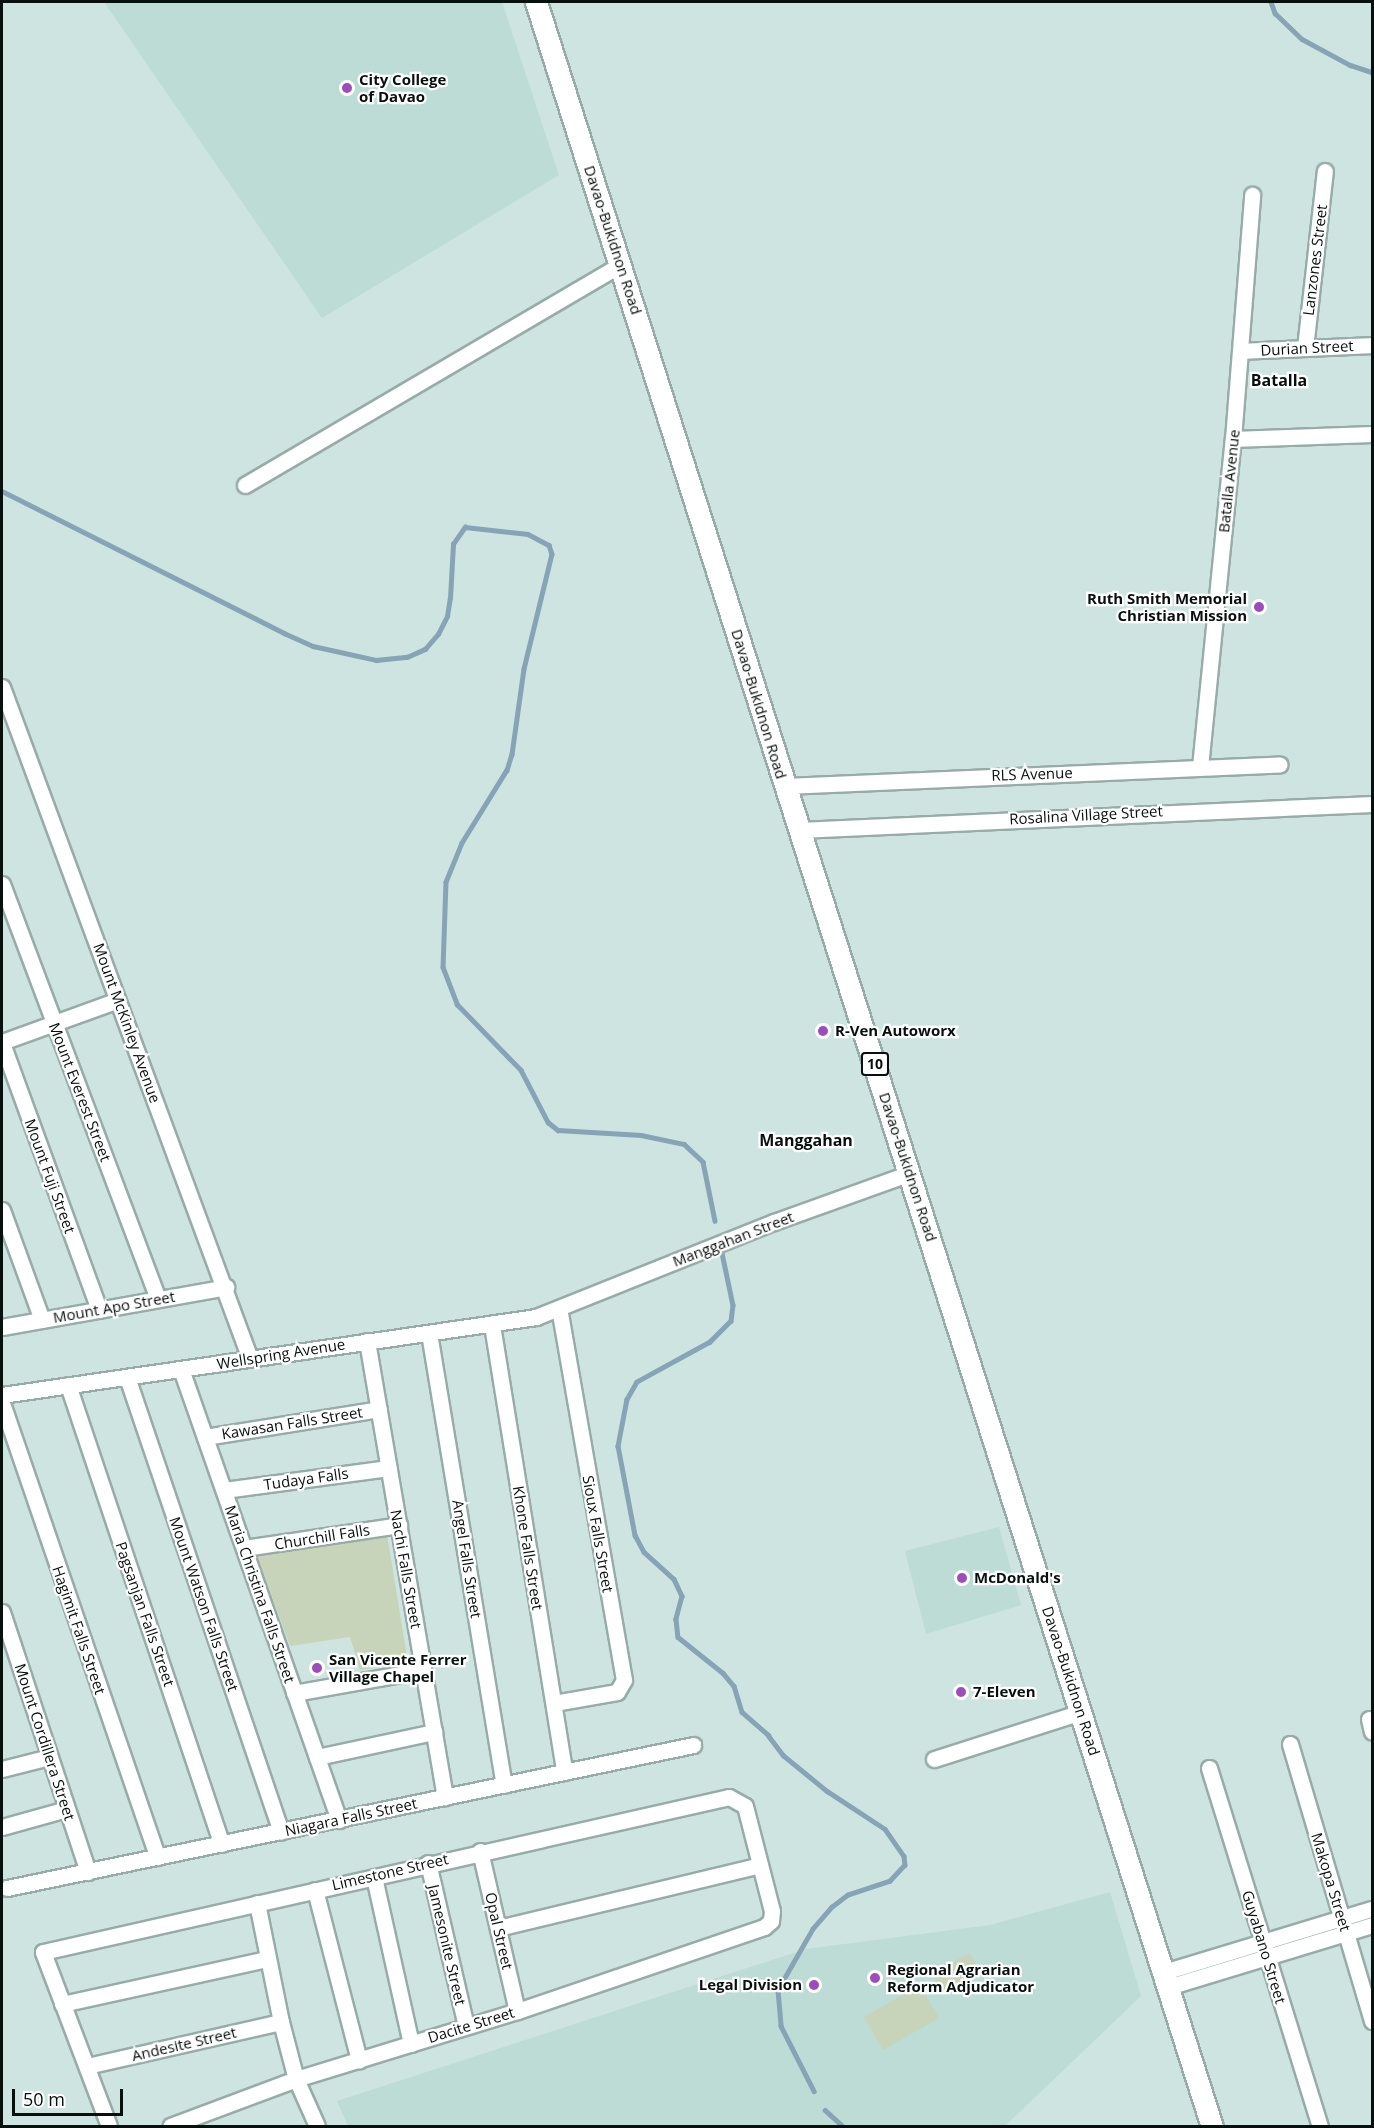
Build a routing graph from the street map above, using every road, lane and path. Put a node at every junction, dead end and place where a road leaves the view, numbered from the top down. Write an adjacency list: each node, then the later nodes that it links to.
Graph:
1 (536, 2): 4 (highway, Davao-Bukidnon Road / 10)
2 (1325, 171): 6 (street, Lanzones Street)
3 (1252, 195): 7 (street, Batalla Avenue)
4 (621, 264): 10 (street); 14 (highway, Davao-Bukidnon Road / 10)
5 (1372, 345): 6 (street, Durian Street)
6 (1305, 348): 7 (street, Durian Street)
7 (1241, 351): 9 (street, Batalla Avenue)
8 (1372, 434): 9 (street)
9 (1233, 439): 13 (street, Batalla Avenue)
10 (245, 485)
11 (2, 687): 18 (street, Mount McKinley Avenue)
12 (1280, 764): 13 (street, RLS Avenue)
13 (1200, 768): 14 (street, RLS Avenue)
14 (785, 786): 16 (highway, Davao-Bukidnon Road / 10)
15 (1372, 804): 16 (street, Rosalina Village Street)
16 (799, 830): 21 (highway, Davao-Bukidnon Road / 10)
17 (2, 884): 19 (street, Mount Everest Street)
18 (118, 1000): 19 (street); 23 (street, Mount McKinley Avenue)
19 (55, 1023): 20 (street); 24 (street, Mount Everest Street)
20 (2, 1042): 25 (street, Mount Fuji Street)
21 (910, 1173): 26 (street, Manggahan Street); 48 (highway, Davao-Bukidnon Road / 10)
22 (2, 1210): 27 (street)
23 (226, 1287): 24 (street, Mount Apo Street); 32 (street, Mount McKinley Avenue)
24 (158, 1299): 25 (street, Mount Apo Street)
25 (99, 1310): 27 (street, Mount Apo Street)
26 (559, 1310): 28 (street, Wellspring Avenue); 47 (street, Sioux Falls Street)
27 (42, 1320): 29 (street, Mount Apo Street)
28 (492, 1325): 30 (street, Wellspring Avenue); 47 (street, Khone Falls Street)
29 (2, 1327)
30 (429, 1333): 31 (street, Wellspring Avenue); 58 (street, Angel Falls Street)
31 (367, 1341): 32 (street, Wellspring Avenue); 38 (street, Nachi Falls Street)
32 (250, 1359): 33 (street, Wellspring Avenue)
33 (181, 1369): 34 (street, Wellspring Avenue); 39 (street, Maria Christina Falls Street)
34 (127, 1377): 35 (street, Wellspring Avenue); 63 (street, Mount Watson Falls Street)
35 (68, 1385): 36 (street, Wellspring Avenue); 64 (street, Pagsanjan Falls Street)
36 (2, 1395)
37 (2, 1403): 66 (street, Hagimit Falls Street)
38 (379, 1409): 39 (street, Kawasan Falls Street); 40 (street, Nachi Falls Street)
39 (206, 1437): 41 (street, Maria Christina Falls Street)
40 (389, 1468): 41 (street, Tudaya Falls); 42 (street, Nachi Falls Street)
41 (224, 1491): 43 (street, Maria Christina Falls Street)
42 (399, 1525): 43 (street, Churchill Falls); 45 (street, Nachi Falls Street)
43 (244, 1548): 46 (street, Maria Christina Falls Street)
44 (2, 1612): 53 (street, Mount Cordillera Street)
45 (423, 1670): 46 (street); 49 (street, Nachi Falls Street)
46 (294, 1693): 52 (street, Maria Christina Falls Street)
47 (554, 1703): 57 (street, Khone Falls Street)
48 (1081, 1712): 54 (street); 80 (highway, Davao-Bukidnon Road / 10)
49 (434, 1732): 52 (street); 59 (street, Nachi Falls Street)
50 (693, 1744): 57 (street, Niagara Falls Street)
51 (1290, 1744): 75 (street, Makopa Street)
52 (317, 1756): 61 (street, Maria Christina Falls Street)
53 (50, 1757): 56 (street); 60 (street, Mount Cordillera Street)
54 (934, 1760)
55 (1209, 1768): 78 (street, Guyabano Street)
56 (2, 1769)
57 (564, 1772): 58 (street, Niagara Falls Street)
58 (504, 1785): 59 (street, Niagara Falls Street)
59 (445, 1797): 61 (street, Niagara Falls Street)
60 (67, 1809): 62 (street); 69 (street, Mount Cordillera Street)
61 (339, 1820): 63 (street, Niagara Falls Street)
62 (2, 1827)
63 (281, 1832): 64 (street, Niagara Falls Street)
64 (222, 1844): 66 (street, Niagara Falls Street)
65 (480, 1851): 67 (street, Limestone Street); 68 (street, Limestone Street); 77 (street, Opal Street)
66 (157, 1857): 69 (street, Niagara Falls Street)
67 (428, 1863): 70 (street, Limestone Street); 85 (street, Jamesonite Street)
68 (760, 1865): 77 (street); 82 (street, Dacite Street)
69 (88, 1872): 71 (street, Niagara Falls Street)
70 (374, 1877): 72 (street, Limestone Street); 86 (street)
71 (8, 1888)
72 (315, 1890): 73 (street, Limestone Street); 87 (street)
73 (257, 1903): 79 (street); 81 (street, Limestone Street)
74 (1372, 1908): 75 (street)
75 (1344, 1925): 76 (street); 78 (street); 83 (street, Makopa Street)
76 (1372, 1925)
77 (498, 1928): 82 (street, Opal Street)
78 (1265, 1949): 80 (street); 94 (street, Guyabano Street)
79 (267, 1959): 81 (street); 84 (street)
80 (1166, 1980): 93 (highway, Davao-Bukidnon Road / 10)
81 (62, 2004): 88 (street)
82 (517, 2011): 85 (street, Dacite Street)
83 (1372, 2021)
84 (281, 2022): 88 (street, Andesite Street); 89 (street)
85 (466, 2026): 86 (street, Dacite Street)
86 (411, 2044): 87 (street, Dacite Street)
87 (358, 2060): 89 (street, Dacite Street)
88 (87, 2066): 90 (street)
89 (296, 2079): 91 (street, Dacite Street); 92 (street)
90 (109, 2127)
91 (170, 2127)
92 (317, 2127)
93 (1212, 2127)
94 (1320, 2127)

